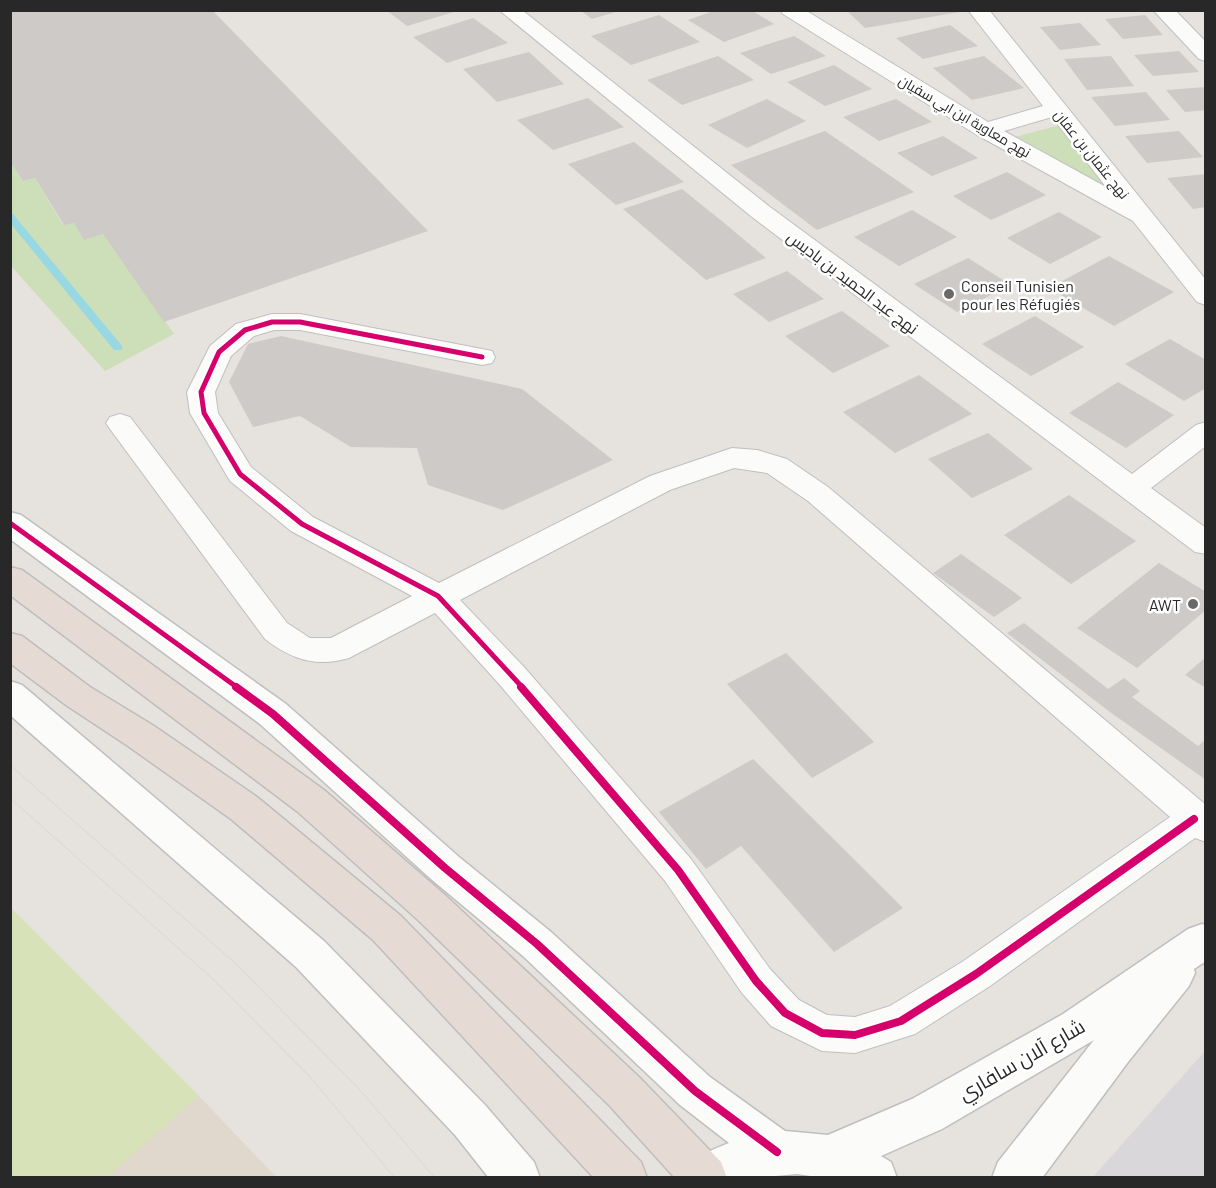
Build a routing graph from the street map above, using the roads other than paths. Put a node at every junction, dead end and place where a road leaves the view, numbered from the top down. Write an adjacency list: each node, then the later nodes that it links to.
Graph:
1 (509, 10): 13 (street, نهج عبد الحميد بن باديس)
2 (790, 10): 7 (street, نهج معاوية ابن ابي سفيان)
3 (978, 10): 6 (street, نهج عثمان بن عفان)
4 (1163, 10): 5 (street)
5 (1206, 55)
6 (1055, 109): 7 (street); 8 (street, نهج عثمان بن عفان)
7 (985, 130): 8 (street, نهج معاوية ابن ابي سفيان)
8 (1142, 216): 9 (street, نهج عثمان بن عفان)
9 (1206, 297)
10 (482, 357): 17 (street)
11 (120, 423): 17 (street)
12 (1206, 431): 13 (street)
13 (1131, 489): 15 (street, نهج عبد الحميد بن باديس)
14 (10, 523): 22 (street)
15 (1206, 544)
16 (10, 578): 26 (highway)
17 (438, 596): 20 (street); 20 (street)
18 (10, 645): 25 (highway)
19 (10, 694): 24 (street)
20 (1200, 823)
21 (1204, 939): 23 (street, شارع آلان سافاري); 28 (street, شارع آلان سافاري)
22 (777, 1152): 23 (street); 26 (street)
23 (828, 1157): 27 (street)
24 (518, 1178)
25 (625, 1178)
26 (707, 1178)
27 (875, 1178)
28 (1014, 1178)

